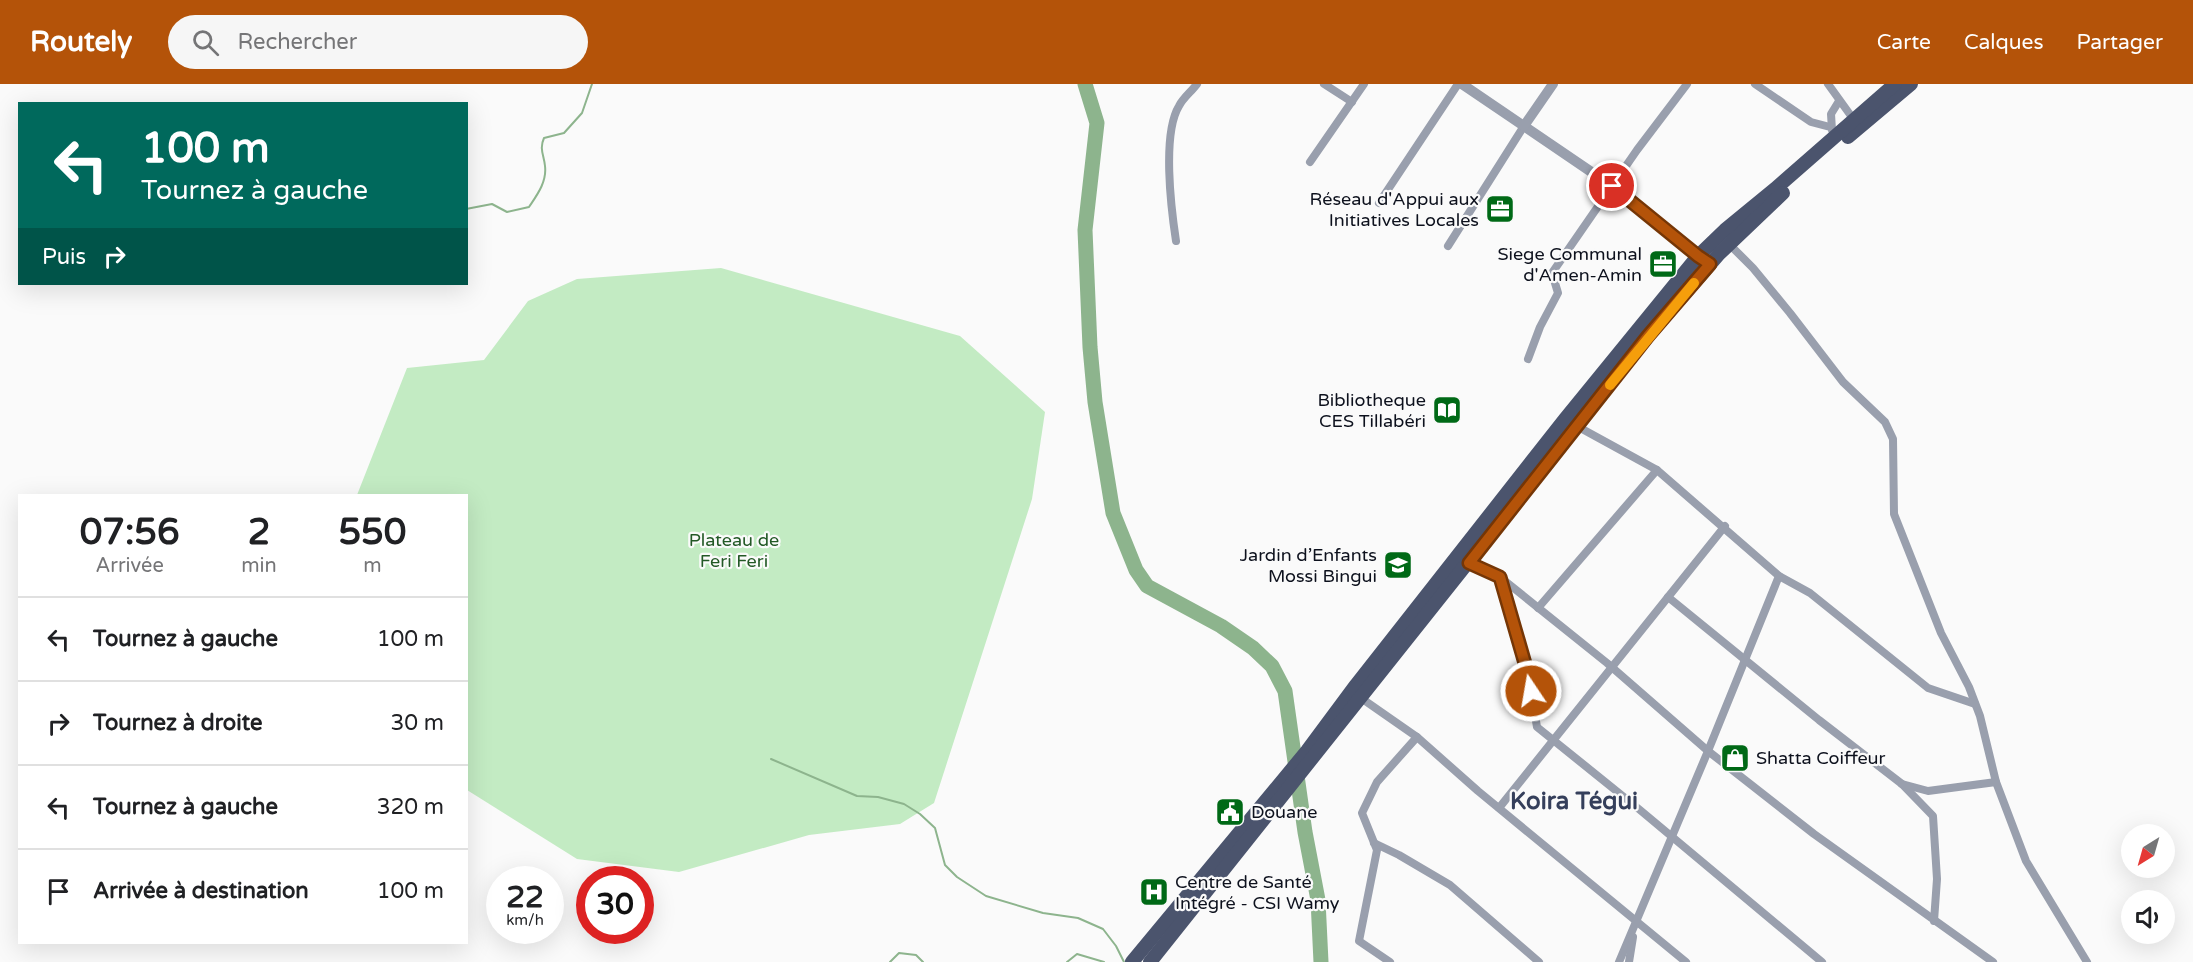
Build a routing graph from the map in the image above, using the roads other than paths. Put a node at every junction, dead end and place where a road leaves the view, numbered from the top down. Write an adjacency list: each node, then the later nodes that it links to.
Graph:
1 (1197, 84): 19 (street)
2 (1324, 84): 12 (street)
3 (1364, 84): 12 (street)
4 (1460, 84): 14 (street); 18 (street)
5 (1552, 84): 14 (street)
6 (1687, 84): 17 (street)
7 (1755, 84): 15 (street)
8 (1828, 84): 11 (street)
9 (1895, 84): 13 (main road)
10 (1911, 84): 20 (main road)
11 (1839, 100): 13 (street); 15 (street)
12 (1352, 102): 16 (street)
13 (1854, 120): 15 (main road)
14 (1524, 126): 17 (street); 21 (street)
15 (1833, 132): 22 (main road)
16 (1310, 162)
17 (1612, 186): 22 (street); 23 (street)
18 (1379, 203)
19 (1176, 241)
20 (1729, 244): 22 (main road); 35 (street)
21 (1448, 246)
22 (1704, 260): 24 (main road)
23 (1528, 359)
24 (1571, 422): 25 (street); 27 (main road)
25 (1657, 470): 26 (street); 31 (street)
26 (1725, 526): 28 (street); 30 (street)
27 (1463, 560): 29 (street); 34 (main road); 39 (main road)
28 (1779, 576): 32 (street); 35 (street)
29 (1500, 577): 31 (street); 37 (street)
30 (1668, 597): 32 (street); 33 (street)
31 (1538, 608): 33 (street)
32 (1745, 659): 38 (street); 41 (street)
33 (1612, 667): 37 (street); 38 (street)
34 (1361, 698): 36 (street); 39 (main road)
35 (1975, 704): 40 (street)
36 (1417, 737): 42 (street); 44 (street)
37 (1553, 740): 42 (street); 43 (street)
38 (1708, 751): 43 (street); 46 (street)
39 (1309, 755): 45 (main road)
40 (1996, 782): 41 (street); 57 (street)
41 (1902, 784): 46 (street)
42 (1499, 808): 47 (street)
43 (1672, 836): 47 (street); 55 (street)
44 (1374, 843): 50 (street); 51 (street)
45 (1232, 850): 48 (main road); 49 (main road)
46 (1934, 921): 56 (street)
47 (1635, 922): 52 (street); 53 (street); 54 (street)
48 (1132, 962)
49 (1150, 962)
50 (1390, 962)
51 (1539, 962)
52 (1619, 962)
53 (1629, 962)
54 (1686, 962)
55 (1821, 962)
56 (1993, 962)
57 (2087, 962)

